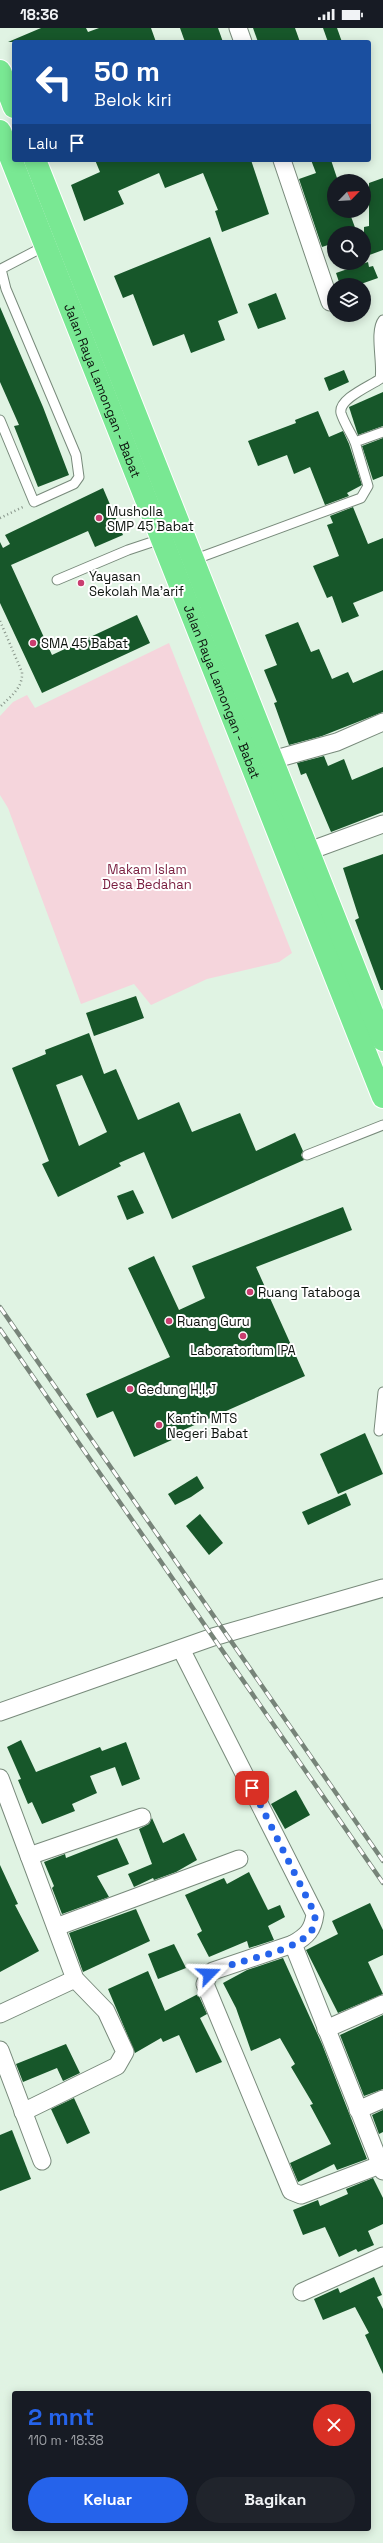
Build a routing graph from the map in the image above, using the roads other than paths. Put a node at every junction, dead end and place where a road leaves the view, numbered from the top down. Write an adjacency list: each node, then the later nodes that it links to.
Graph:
1 (238, 28): 2 (street)
2 (242, 40)
3 (0, 71): 4 (highway)
4 (12, 102)
5 (0, 131): 7 (highway, Jalan Raya Lamongan - Babat)
6 (12, 162): 10 (highway, Jalan Raya Lamongan - Babat)
7 (12, 162)
8 (36, 162): 18 (highway, Jalan Raya Lamongan - Babat)
9 (283, 162): 12 (street)
10 (45, 246): 11 (lane); 17 (highway, Jalan Raya Lamongan - Babat)
11 (1, 270): 14 (lane)
12 (327, 293)
13 (383, 320): 16 (lane)
14 (0, 420)
15 (383, 432): 16 (lane)
16 (355, 442): 18 (lane)
17 (161, 539): 19 (lane); 25 (highway, Jalan Raya Lamongan - Babat)
18 (199, 558): 21 (highway, Jalan Raya Lamongan - Babat)
19 (57, 580)
20 (383, 722): 21 (street)
21 (272, 760): 23 (highway, Jalan Raya Lamongan - Babat)
22 (383, 824): 23 (street)
23 (309, 851): 24 (highway, Jalan Raya Lamongan - Babat)
24 (381, 1030)
25 (383, 1097)
26 (383, 1124): 27 (lane)
27 (307, 1155)
28 (383, 1392): 29 (lane)
29 (379, 1432)
30 (383, 1588): 31 (street)
31 (181, 1648): 32 (street); 38 (street)
32 (0, 1712)
33 (0, 1778): 35 (street)
34 (142, 1817): 35 (street)
35 (29, 1856): 37 (street)
36 (238, 1859): 37 (street)
37 (56, 1927): 39 (street)
38 (293, 1944): 42 (street); 48 (street)
39 (75, 1979): 41 (street); 46 (street)
40 (383, 2004): 42 (street)
41 (0, 2014)
42 (326, 2029): 45 (street)
43 (0, 2050): 46 (street)
44 (383, 2100): 45 (street)
45 (358, 2110): 48 (street)
46 (23, 2112): 47 (street)
47 (42, 2161)
48 (382, 2168)
49 (382, 2259): 50 (street)
50 (302, 2292)

